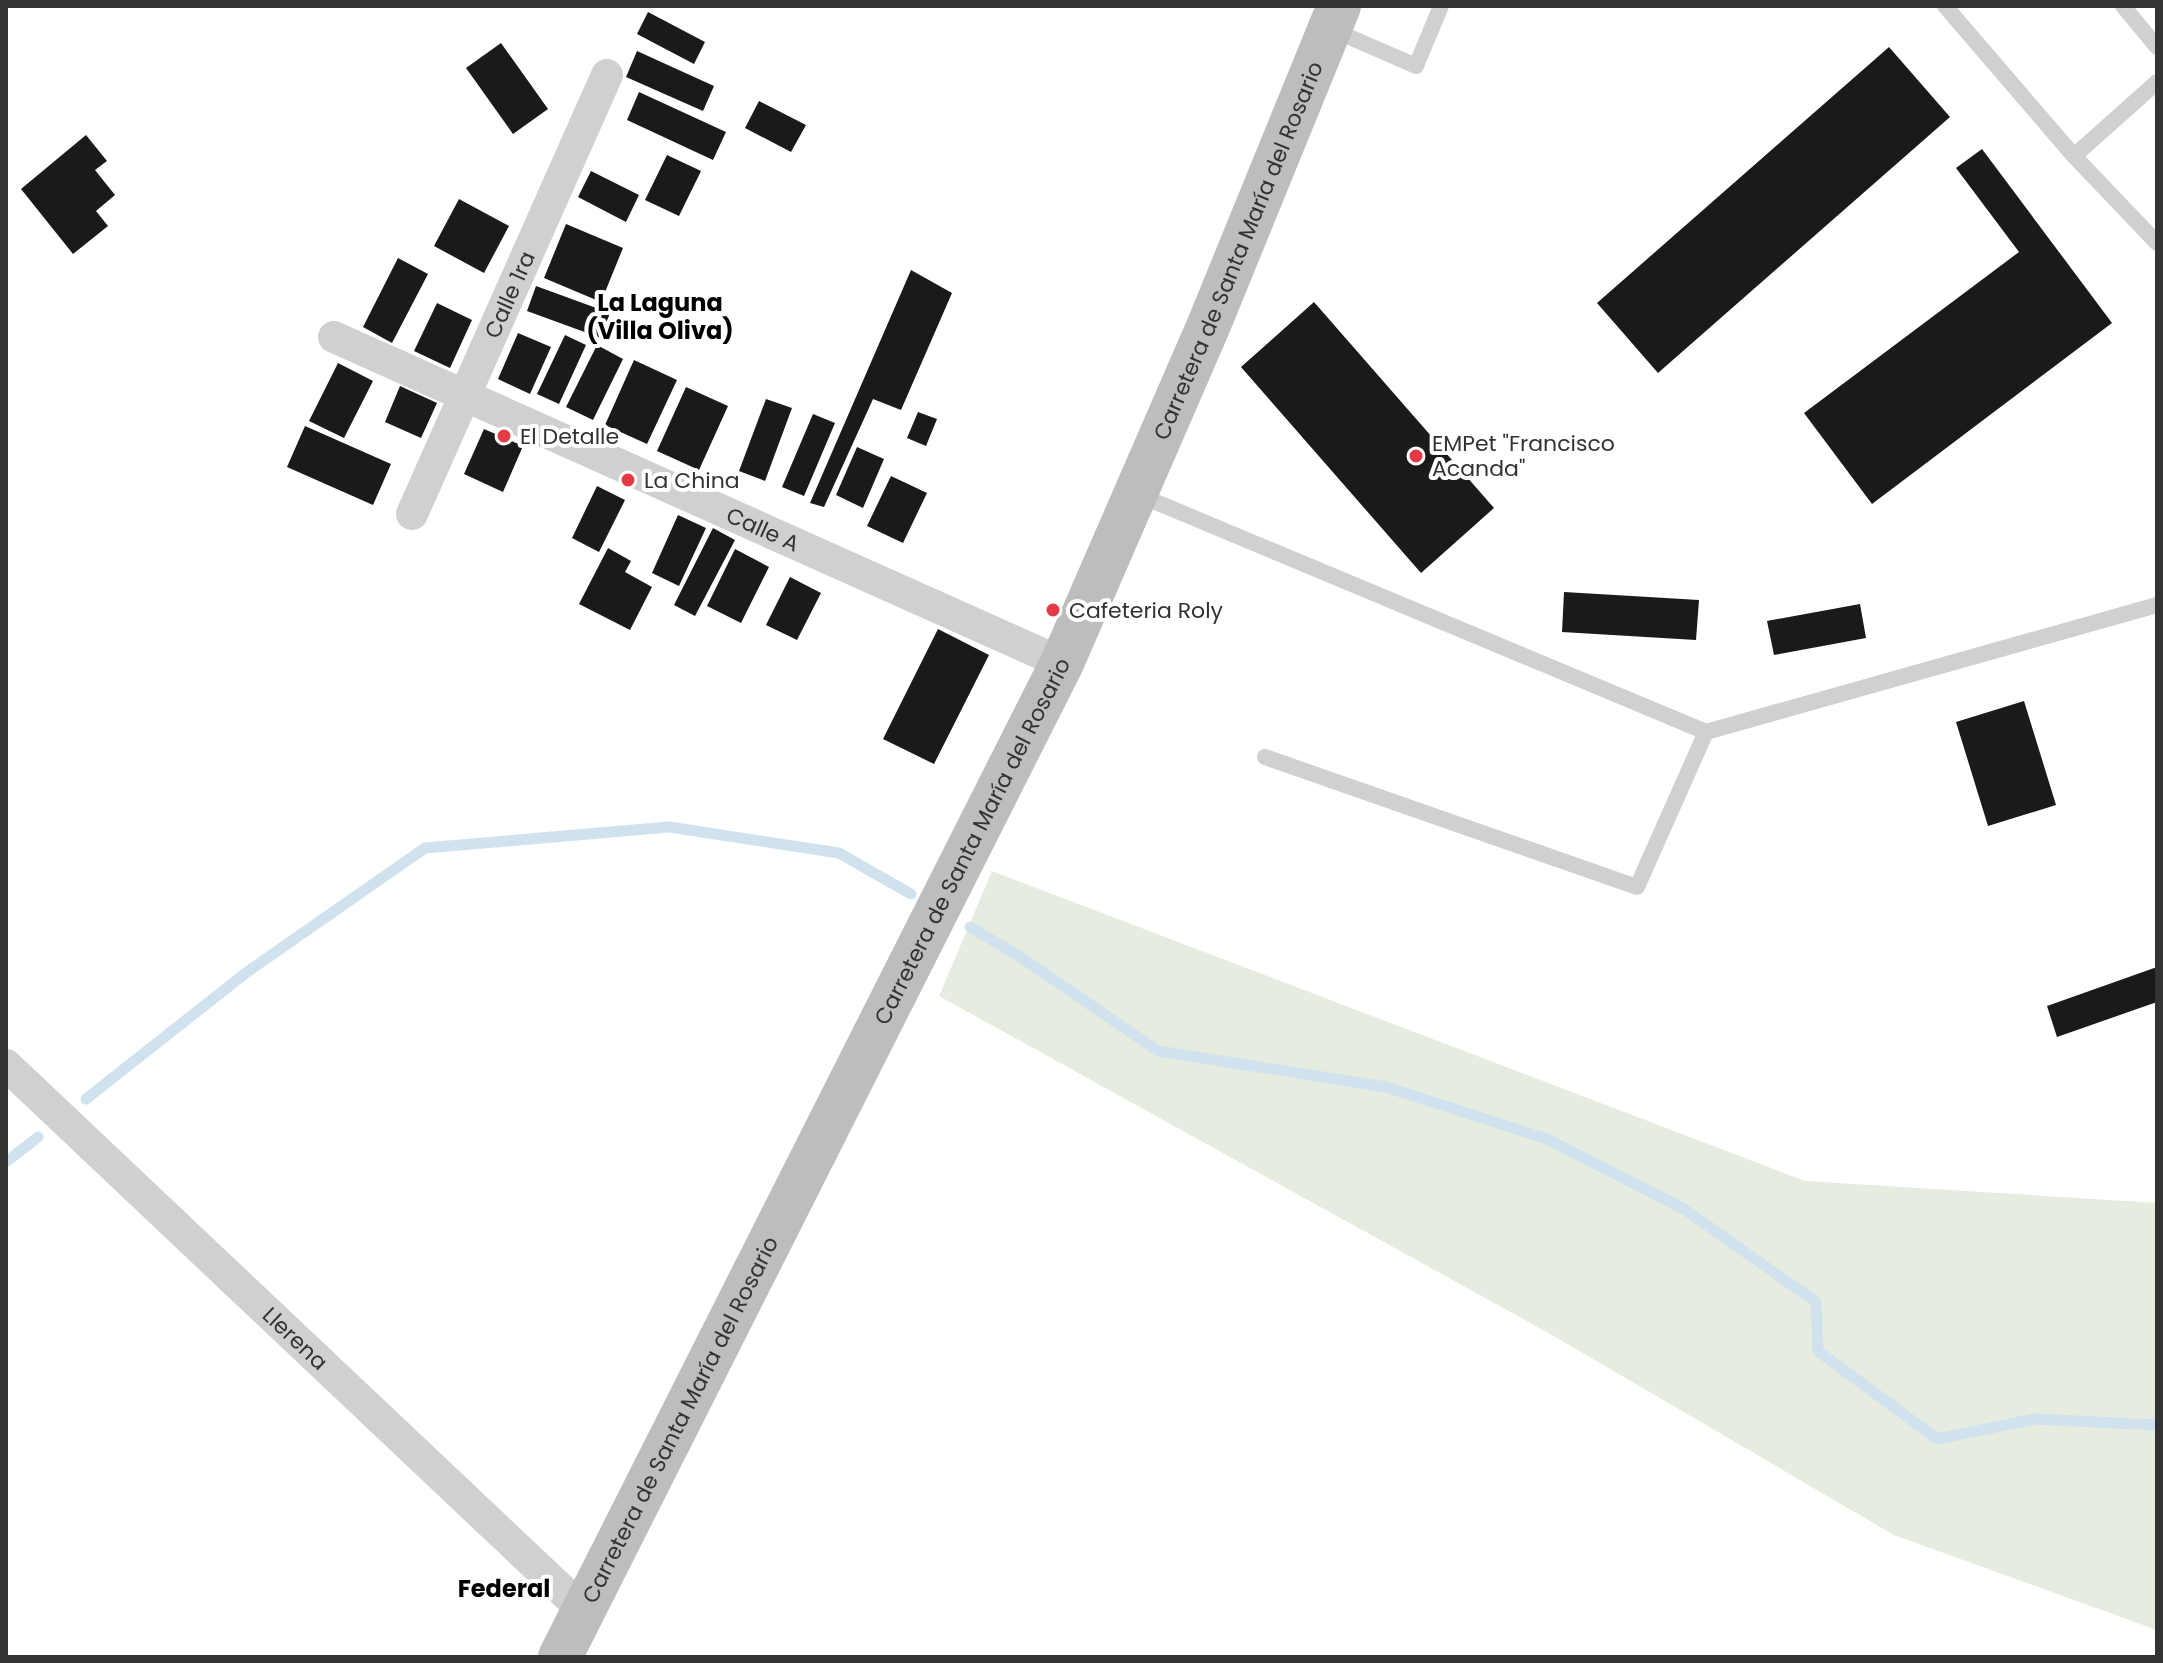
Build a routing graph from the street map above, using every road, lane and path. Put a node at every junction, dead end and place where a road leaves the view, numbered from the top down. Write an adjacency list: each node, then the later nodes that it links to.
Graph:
1 (1441, 6): 4 (lane)
2 (1945, 6): 8 (lane)
3 (2123, 6): 5 (lane)
4 (1335, 17): 12 (main road, Carretera de Santa María del Rosario)
5 (2157, 47)
6 (607, 75): 11 (street, Calle 1ra)
7 (2157, 82): 8 (lane)
8 (2074, 156): 9 (lane)
9 (2157, 243)
10 (334, 337): 11 (street, Calle A)
11 (468, 394): 13 (street, Calle 1ra); 15 (street, Calle A)
12 (1137, 494): 15 (main road, Carretera de Santa María del Rosario); 16 (lane)
13 (412, 514)
14 (2157, 605): 16 (lane)
15 (1062, 663): 19 (main road, Carretera de Santa María del Rosario)
16 (1706, 732): 17 (lane)
17 (1265, 757)
18 (6, 1065): 19 (street, Llerena)
19 (584, 1611): 20 (main road, Carretera de Santa María del Rosario)
20 (560, 1657)

